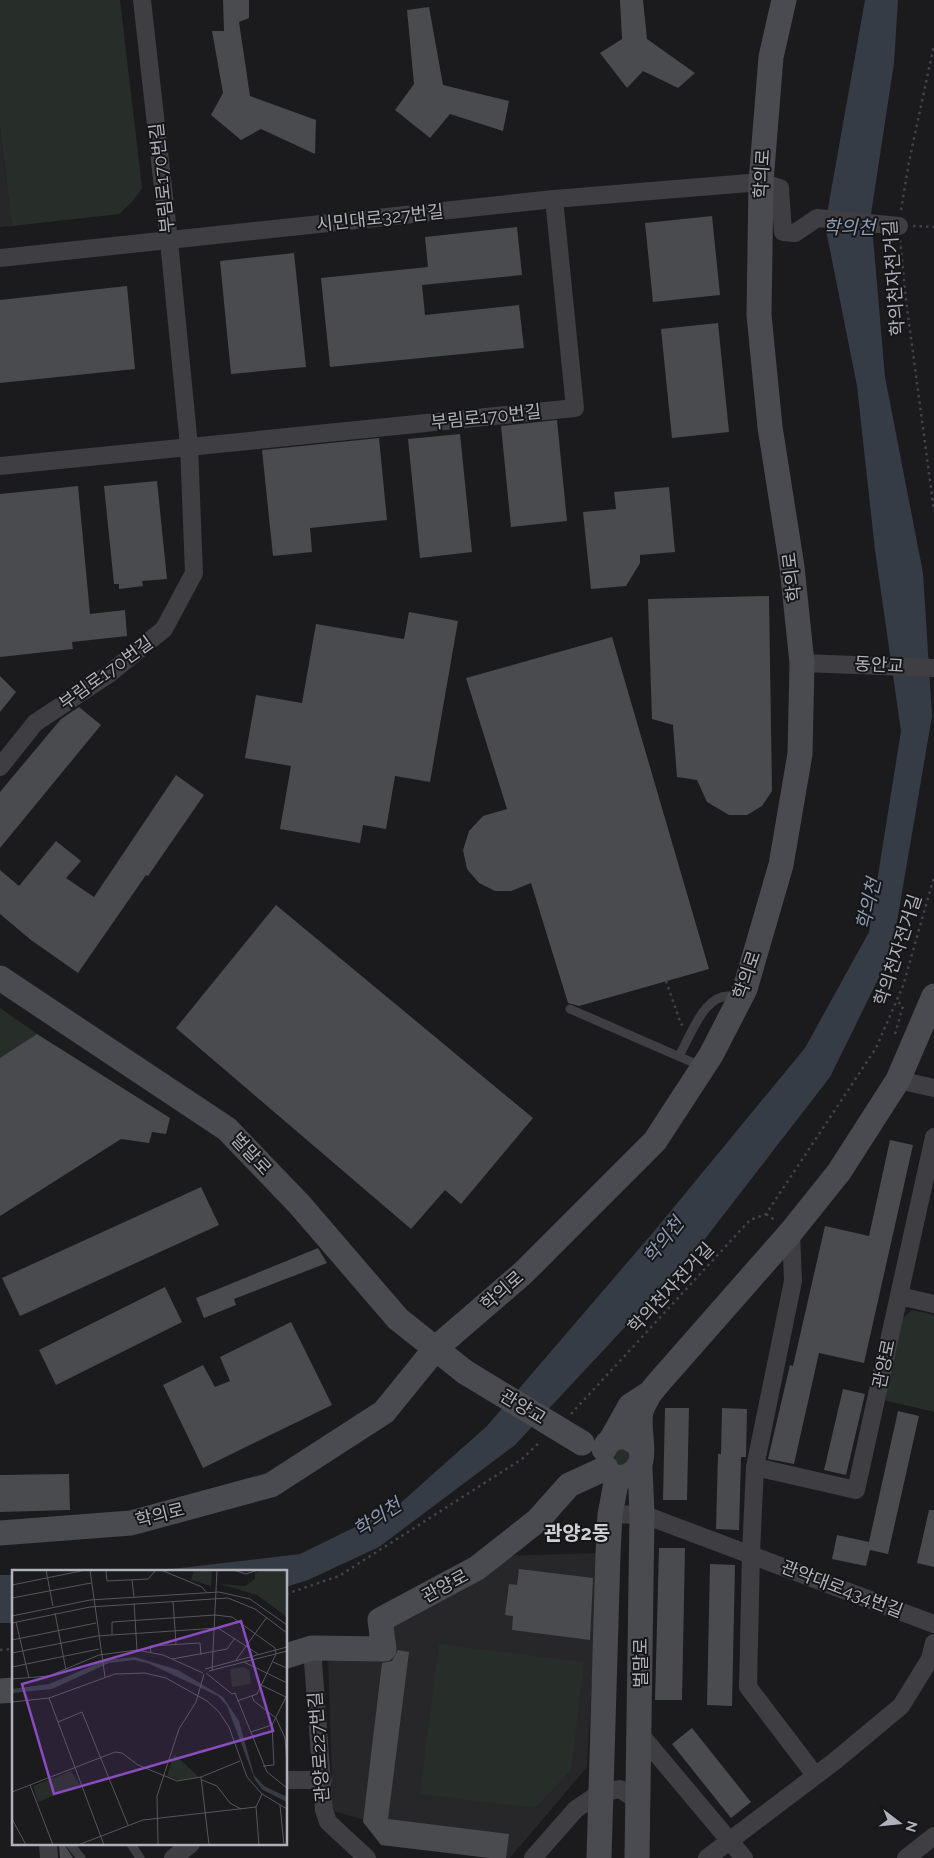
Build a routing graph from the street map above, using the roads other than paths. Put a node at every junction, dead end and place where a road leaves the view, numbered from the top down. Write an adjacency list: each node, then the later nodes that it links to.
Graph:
1 (142, 0): 6 (street, 부림로170번길)
2 (784, 0): 3 (street, 학의로)
3 (760, 182): 4 (street, 시민대로327번길); 5 (street); 10 (street, 학의로)
4 (554, 199): 6 (street, 시민대로327번길); 8 (street, 부림로170번길)
5 (895, 225)
6 (169, 241): 7 (street, 시민대로327번길); 8 (street, 부림로170번길)
7 (0, 258)
8 (188, 446): 9 (street); 12 (street, 부림로170번길)
9 (0, 466)
10 (813, 663): 11 (street, 동안교); 15 (street, 학의로)
11 (934, 668)
12 (0, 767)
13 (0, 978): 25 (street, 벌말로)
14 (934, 996): 19 (street)
15 (740, 999): 17 (lane); 18 (street, 학의로)
16 (570, 1009): 17 (lane)
17 (679, 1056): 18 (lane)
18 (703, 1067): 25 (street, 학의로)
19 (898, 1080): 20 (street); 22 (street)
20 (934, 1088)
21 (934, 1137): 23 (street, 관양로)
22 (791, 1232): 27 (street); 30 (street)
23 (899, 1296): 24 (street); 30 (street, 관양로)
24 (934, 1304)
25 (436, 1348): 26 (street, 벌말로); 33 (street, 학의로)
26 (465, 1372): 28 (street, 관양교, bridge)
27 (650, 1393): 28 (street); 29 (street, 벌말로)
28 (603, 1456): 29 (street); 29 (street); 32 (street, 벌말로); 37 (street, 관양로)
29 (640, 1457): 31 (street, 벌말로)
30 (755, 1467): 34 (street)
31 (642, 1514): 32 (street, 관악대로434번길); 34 (street, 관악대로434번길); 39 (street, 벌말로)
32 (610, 1515): 43 (street, 벌말로)
33 (0, 1533)
34 (751, 1554): 35 (street, 관악대로434번길); 40 (street)
35 (934, 1624)
36 (934, 1643): 40 (street)
37 (312, 1648): 38 (street, 관양로); 42 (street, 관양로227번길)
38 (288, 1655)
39 (640, 1734): 44 (street, 벌말로); 46 (street)
40 (815, 1775): 46 (street)
41 (288, 1780): 42 (street)
42 (323, 1780): 53 (street, 관양로227번길)
43 (600, 1793): 44 (street); 54 (street); 55 (street, 벌말로)
44 (638, 1801): 56 (street, 벌말로)
45 (934, 1836): 59 (street)
46 (729, 1840): 57 (street); 58 (street)
47 (72, 1846): 50 (lane)
48 (132, 1846): 51 (lane)
49 (188, 1846): 52 (street)
50 (81, 1858)
51 (140, 1858)
52 (173, 1858)
53 (367, 1858)
54 (533, 1858)
55 (600, 1858)
56 (637, 1858)
57 (707, 1858)
58 (744, 1858)
59 (906, 1858)

